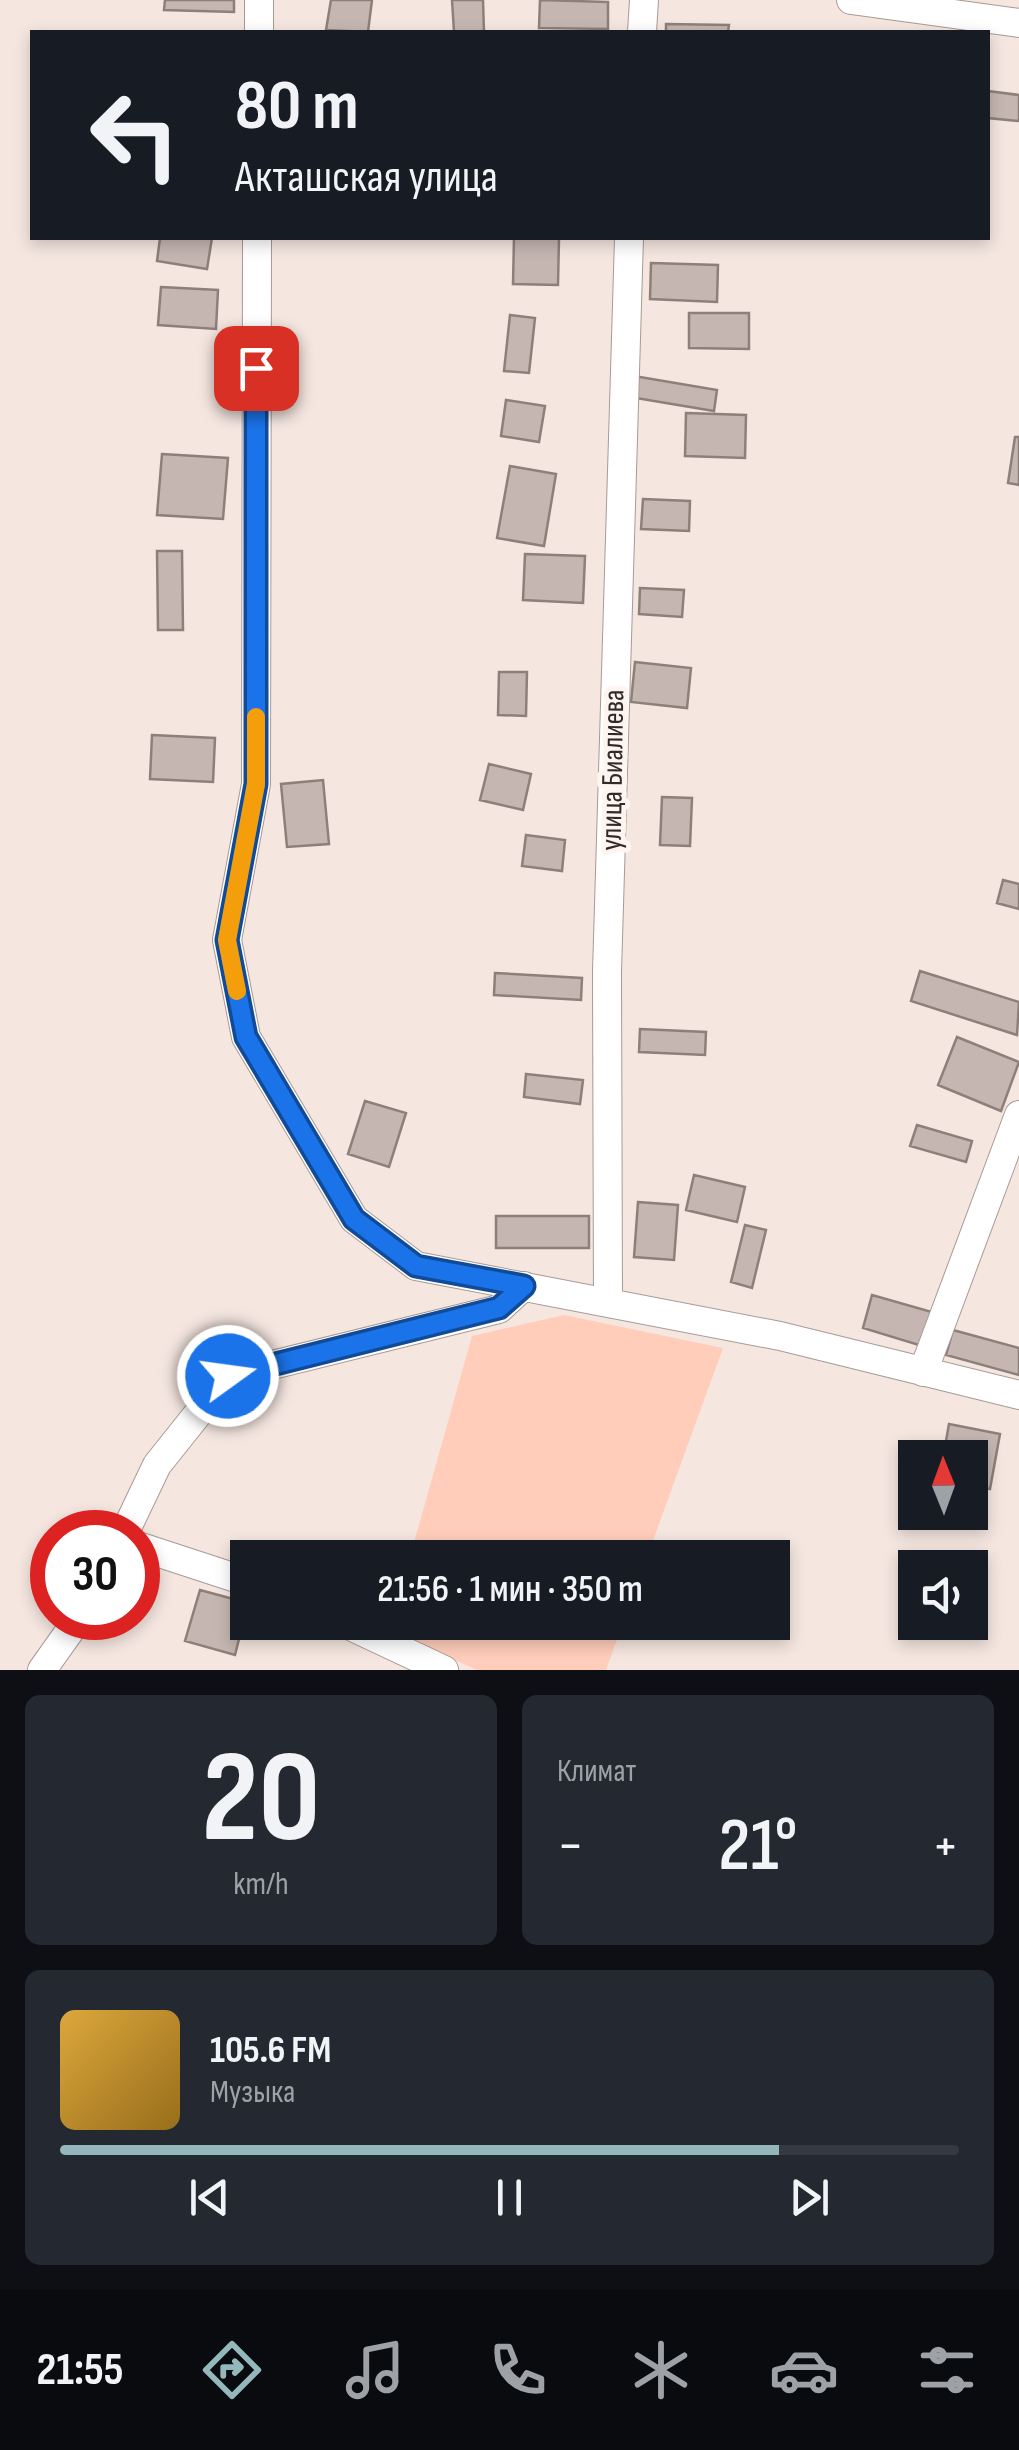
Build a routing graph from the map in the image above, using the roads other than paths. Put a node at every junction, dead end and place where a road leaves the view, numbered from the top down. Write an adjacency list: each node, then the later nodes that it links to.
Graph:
1 (259, 0): 5 (street)
2 (644, 0): 6 (street)
3 (851, 0): 4 (street)
4 (1019, 23)
5 (259, 30)
6 (642, 30)
7 (257, 240): 10 (street)
8 (628, 240): 11 (street, улица Биалиева)
9 (1019, 1115): 12 (street)
10 (524, 1286): 11 (street); 14 (street)
11 (608, 1303): 12 (street)
12 (923, 1372): 13 (street)
13 (1019, 1396)
14 (136, 1510)
15 (160, 1553): 16 (street)
16 (230, 1576)
17 (63, 1640): 19 (street)
18 (380, 1640): 20 (street)
19 (42, 1670)
20 (444, 1670)

